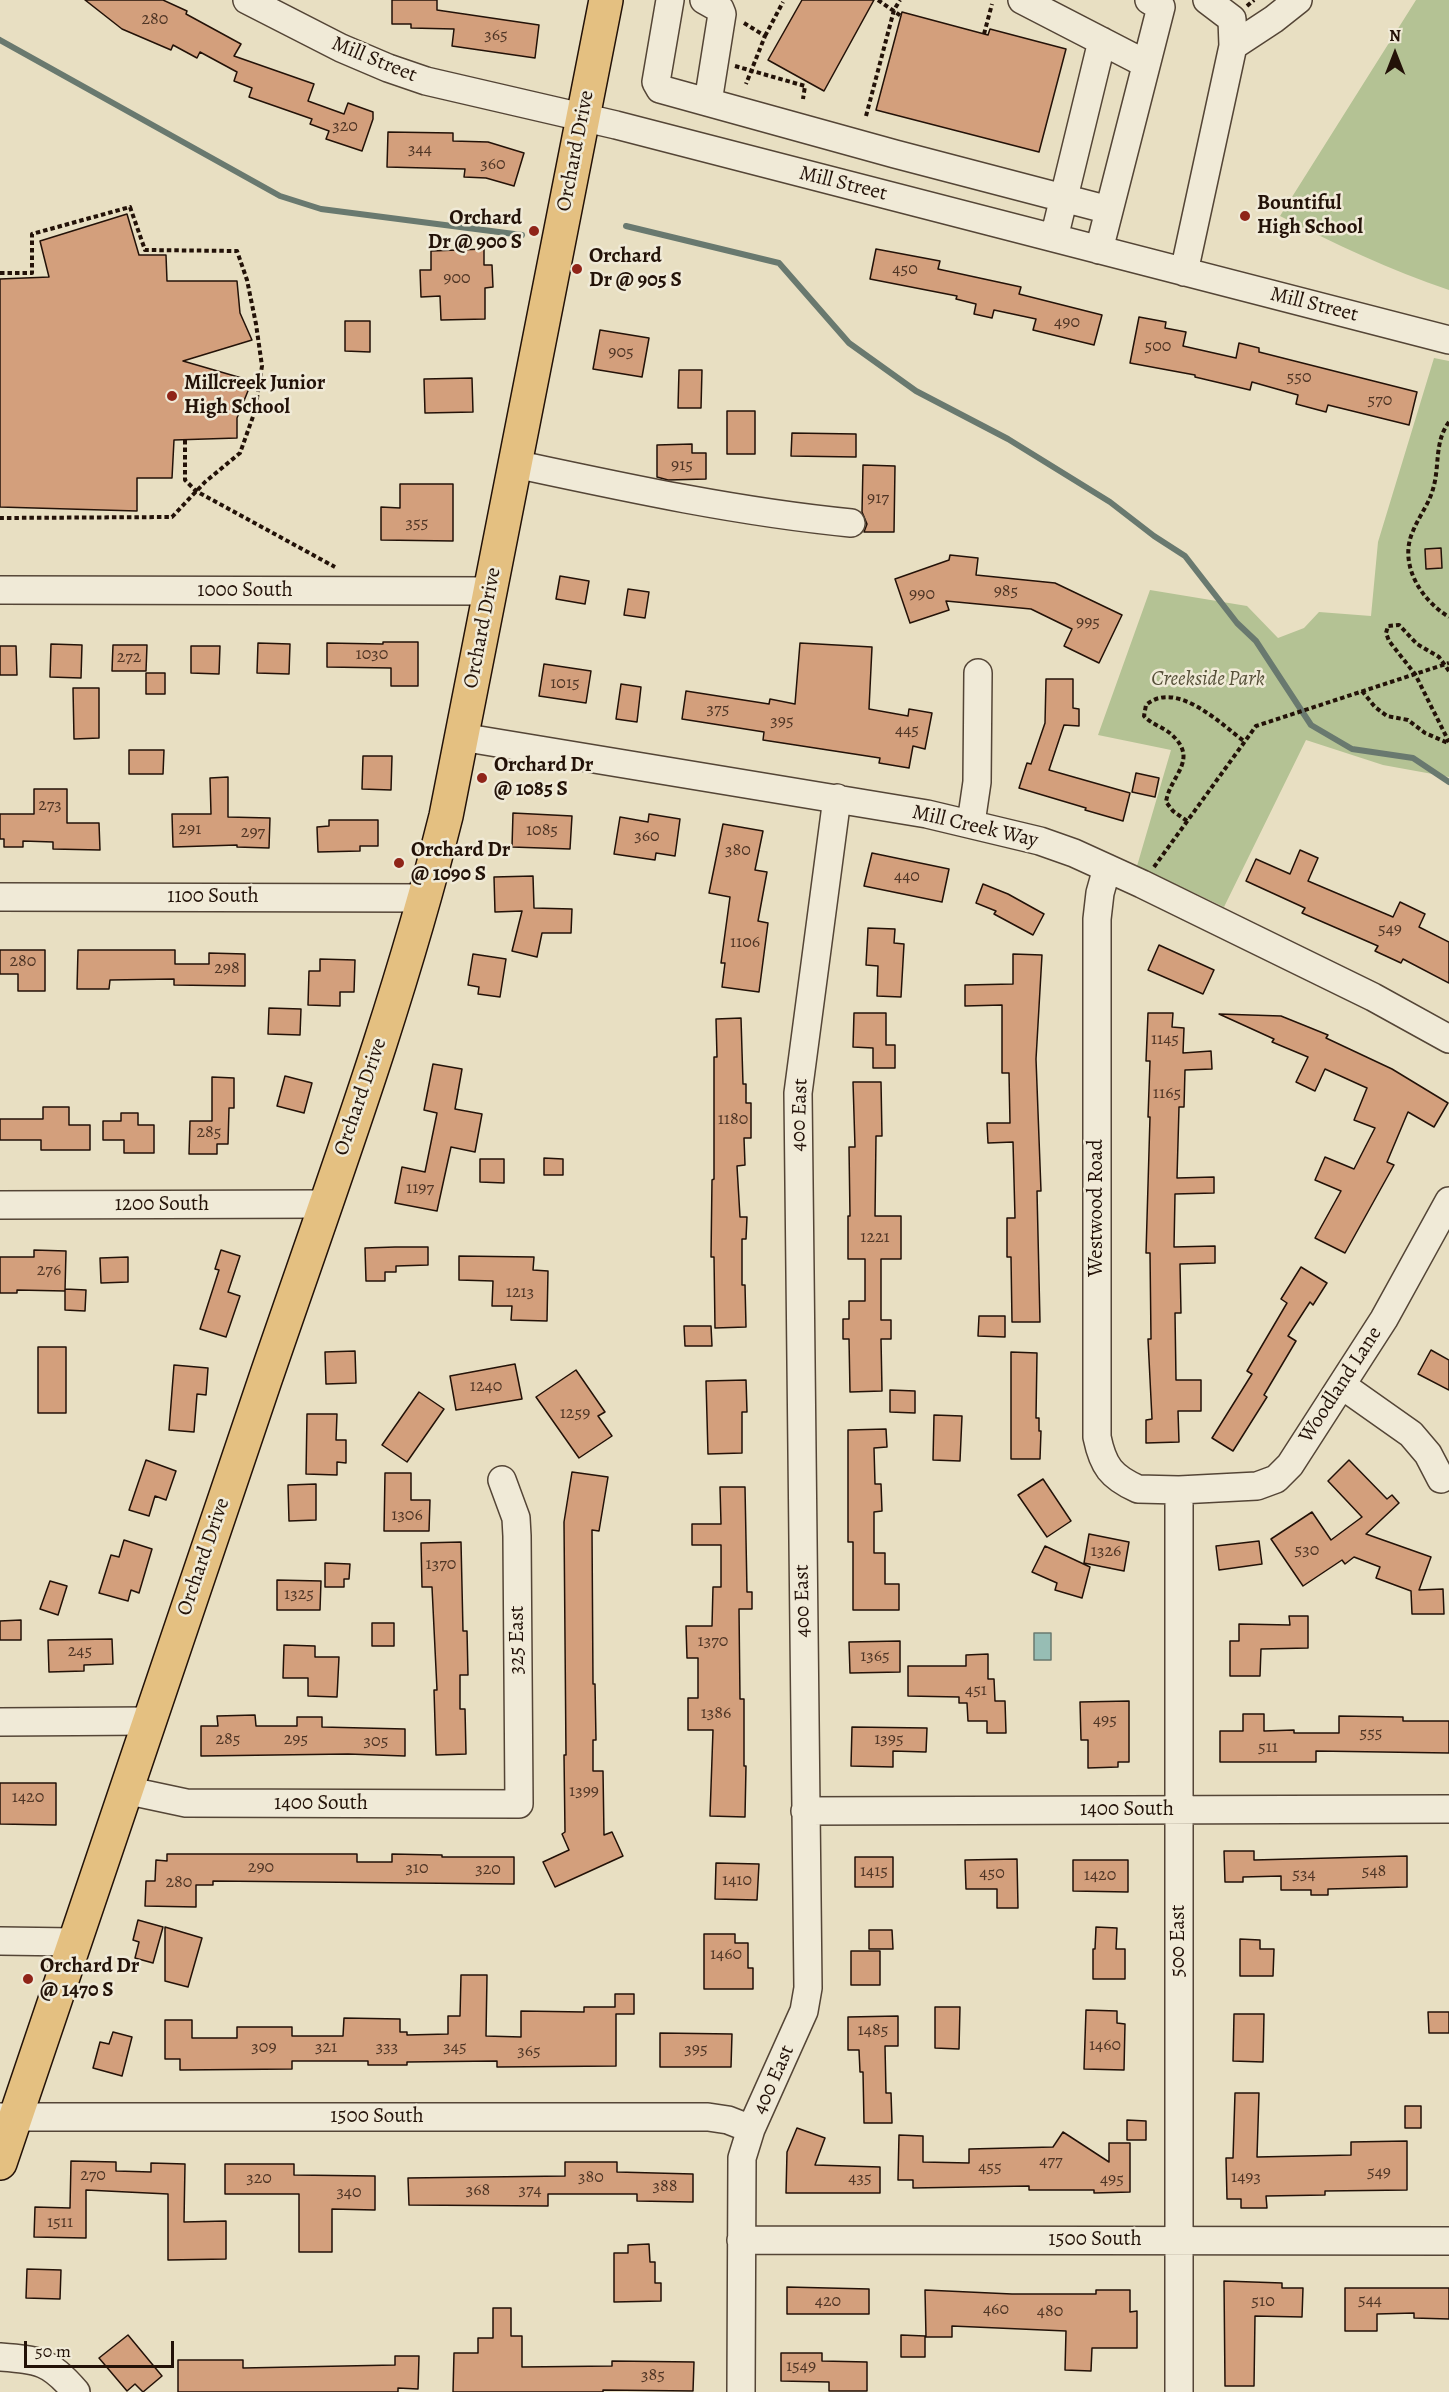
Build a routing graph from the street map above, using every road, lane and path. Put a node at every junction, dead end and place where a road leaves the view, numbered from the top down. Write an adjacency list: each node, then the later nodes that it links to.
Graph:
1 (248, 0): 27 (street, Mill Street)
2 (606, 0): 27 (main road, Orchard Drive)
3 (670, 0): 25 (street)
4 (704, 0): 25 (street)
5 (878, 0): 13 (path)
6 (900, 0): 13 (path)
7 (1022, 0): 18 (street)
8 (1149, 0): 21 (street)
9 (1207, 0): 19 (street)
10 (1298, 0): 19 (street)
11 (783, 2): 17 (path)
12 (992, 4): 16 (path)
13 (894, 10): 14 (path); 26 (path)
14 (901, 16)
15 (736, 18): 17 (path)
16 (984, 34)
17 (765, 36): 22 (path)
18 (1102, 41): 21 (street); 30 (street)
19 (1233, 46): 34 (street)
20 (729, 64): 22 (path)
21 (1146, 64): 31 (street)
22 (750, 70): 23 (path); 24 (path)
23 (746, 84)
24 (803, 99)
25 (708, 102): 28 (street)
26 (866, 116)
27 (583, 117): 29 (street, Mill Street); 39 (main road, Orchard Drive)
28 (895, 154): 29 (street); 30 (street)
29 (885, 195): 32 (street, Mill Street)
30 (1064, 198): 31 (street); 32 (street)
31 (1109, 210): 33 (street)
32 (1054, 238): 33 (street, Mill Street)
33 (1099, 250): 34 (street, Mill Street)
34 (1184, 272): 36 (street, Mill Street)
35 (0, 273): 40 (path)
36 (1449, 340)
37 (1449, 422): 46 (path)
38 (185, 440): 40 (path)
39 (516, 464): 42 (street); 45 (main road, Orchard Drive)
40 (196, 491): 41 (path); 43 (path)
41 (0, 518)
42 (851, 523)
43 (340, 570)
44 (0, 590): 45 (street, 1000 South)
45 (490, 591): 52 (main road, Orchard Drive)
46 (1449, 617)
47 (1447, 663): 48 (path); 50 (path); 50 (path)
48 (1449, 671)
49 (978, 673): 57 (street)
50 (1415, 674): 51 (path); 54 (path)
51 (1362, 691): 53 (path); 54 (path)
52 (461, 737): 55 (street, Mill Creek Way); 61 (main road, Orchard Drive)
53 (1245, 742): 56 (path); 56 (path)
54 (1449, 742)
55 (837, 798): 57 (street, Mill Creek Way); 76 (street, 400 East)
56 (1187, 821): 59 (path)
57 (971, 823): 58 (street, Mill Creek Way)
58 (1107, 868): 62 (street, Mill Creek Way); 69 (street, Westwood Road)
59 (1152, 870)
60 (0, 897): 61 (street, 1100 South)
61 (426, 898): 65 (main road, Orchard Drive)
62 (1449, 1039)
63 (1449, 1202): 66 (street, Woodland Lane)
64 (0, 1204): 65 (street, 1200 South)
65 (325, 1204): 70 (main road, Orchard Drive)
66 (1342, 1386): 67 (street); 69 (street, Woodland Lane)
67 (1441, 1479)
68 (502, 1480): 73 (street, 325 East)
69 (1179, 1490): 75 (street, 500 East)
70 (149, 1721): 71 (street); 72 (main road, Orchard Drive)
71 (0, 1722)
72 (125, 1790): 73 (street, 1400 South); 78 (main road, Orchard Drive)
73 (519, 1804)
74 (1449, 1809): 75 (street, 1400 South)
75 (1179, 1810): 76 (street, 1400 South); 83 (street, 500 East)
76 (805, 1811): 80 (street, 400 East)
77 (0, 1941): 78 (street)
78 (74, 1942): 79 (main road, Orchard Drive)
79 (8, 2117): 80 (street, 1500 South); 81 (main road, Orchard Drive)
80 (751, 2129): 82 (street, 400 East)
81 (0, 2163)
82 (741, 2240): 83 (street, 1500 South); 87 (street, 400 East)
83 (1179, 2241): 84 (street, 1500 South); 88 (street, 500 East)
84 (1449, 2241)
85 (0, 2357): 86 (street)
86 (76, 2392)
87 (741, 2392)
88 (1179, 2392)

